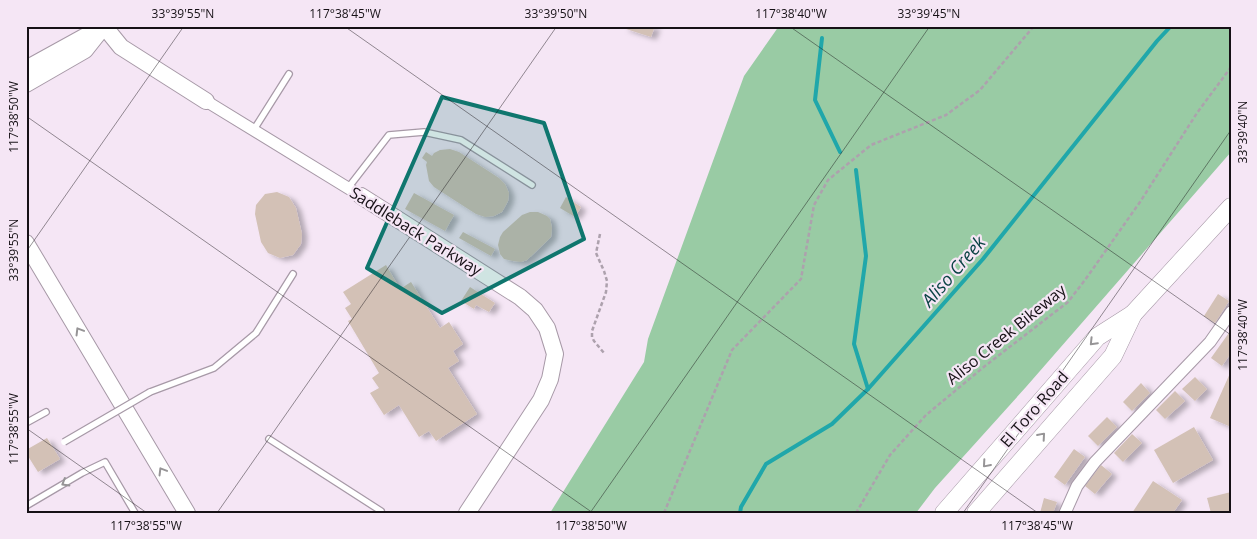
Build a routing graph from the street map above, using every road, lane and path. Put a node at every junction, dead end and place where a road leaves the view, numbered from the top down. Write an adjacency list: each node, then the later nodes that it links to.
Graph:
1 (104, 26): 4 (street); 6 (street); 7 (street, Saddleback Parkway)
2 (1034, 26): 27 (path)
3 (1231, 66): 28 (path, Aliso Creek Bikeway)
4 (26, 69)
5 (289, 74): 8 (lane)
6 (26, 84)
7 (206, 101): 8 (street, Saddleback Parkway)
8 (253, 131): 10 (street, Saddleback Parkway)
9 (532, 184): 10 (lane)
10 (355, 192): 26 (street, Saddleback Parkway)
11 (1231, 208): 16 (main road, El Toro Road)
12 (600, 234): 17 (path)
13 (28, 248): 25 (street, one-way to 13)
14 (293, 274): 21 (lane, bridge)
15 (1231, 312): 31 (street)
16 (1133, 314): 29 (main road, El Toro Road, one-way to 29); 30 (main road, El Toro Road, one-way to 16)
17 (604, 354)
18 (46, 412): 19 (lane)
19 (26, 423)
20 (269, 439): 23 (lane)
21 (64, 442)
22 (26, 506): 24 (lane, one-way to 22)
23 (381, 511)
24 (135, 513)
25 (188, 513)
26 (467, 513)
27 (664, 513)
28 (856, 513)
29 (944, 513)
30 (976, 513)
31 (1065, 513)

